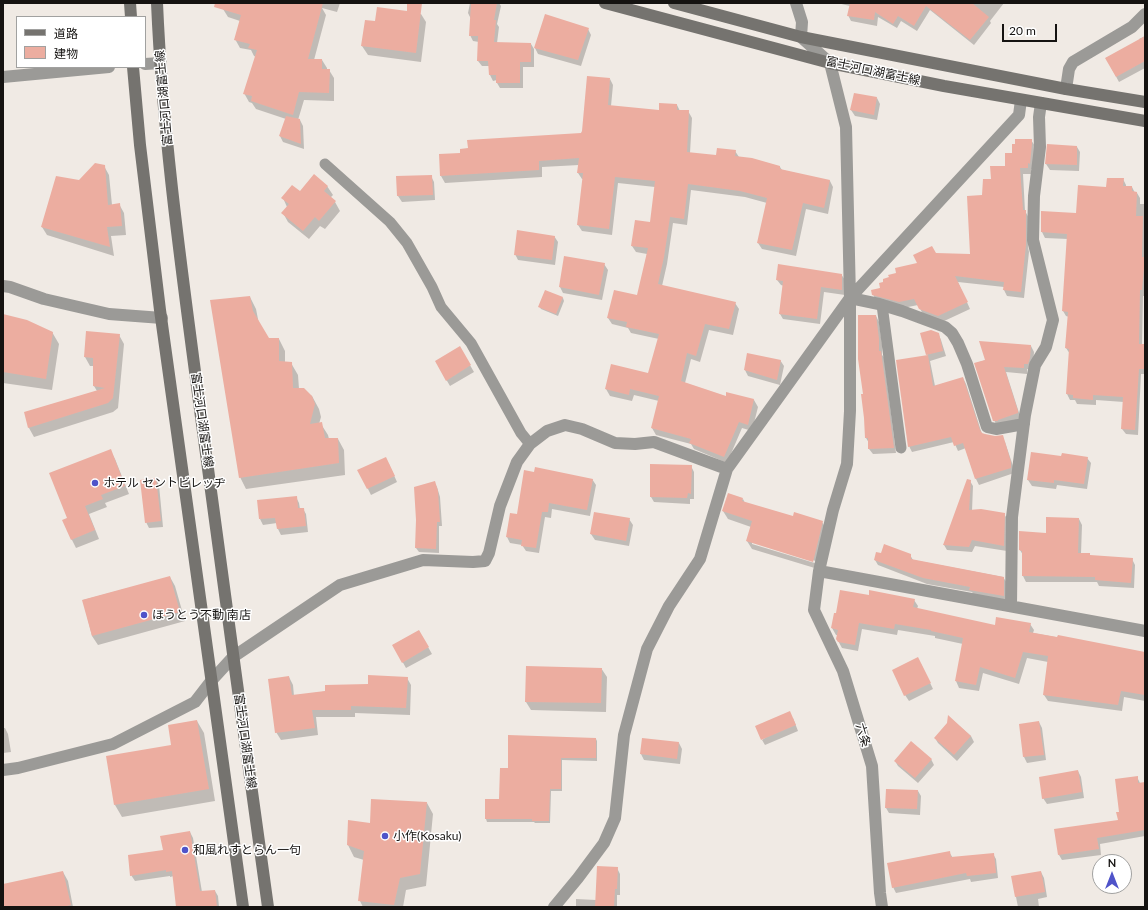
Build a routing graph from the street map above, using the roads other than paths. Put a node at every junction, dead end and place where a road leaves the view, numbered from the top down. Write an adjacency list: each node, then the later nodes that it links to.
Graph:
1 (130, 3): 7 (main road)
2 (158, 3): 9 (main road, 富士河口湖富士線)
3 (605, 3): 10 (main road, 富士河口湖富士線)
4 (674, 3): 8 (main road, 富士河口湖富士線)
5 (796, 3): 8 (street)
6 (1145, 14): 15 (street)
7 (131, 16)
8 (801, 38): 10 (street); 15 (main road, 富士河口湖富士線)
9 (160, 63): 11 (street); 32 (main road, 富士河口湖富士線)
10 (830, 63): 16 (main road, 富士河口湖富士線); 22 (street, 六条)
11 (146, 64)
12 (98, 68): 14 (street)
13 (133, 68): 24 (main road, 富士河口湖富士線)
14 (3, 77)
15 (1066, 89): 17 (main road, 富士河口湖富士線)
16 (1021, 100): 18 (main road, 富士河口湖富士線); 22 (street)
17 (1145, 102)
18 (1041, 103): 19 (main road, 富士河口湖富士線); 25 (street)
19 (1145, 121)
20 (325, 164): 26 (lane)
21 (3, 286): 24 (street)
22 (850, 298): 23 (street); 28 (street); 29 (street, 六条)
23 (882, 305): 25 (street); 27 (lane)
24 (162, 318): 33 (main road, 富士河口湖富士線)
25 (1024, 424): 30 (street)
26 (530, 444): 28 (street); 32 (street)
27 (901, 448)
28 (727, 468): 37 (street)
29 (819, 571): 30 (street); 38 (street, 六条)
30 (1011, 606): 31 (street)
31 (1145, 631)
32 (233, 657): 33 (street); 36 (main road, 富士河口湖富士線)
33 (212, 680): 34 (street); 35 (main road, 富士河口湖富士線)
34 (3, 770)
35 (243, 907)
36 (268, 907)
37 (554, 907)
38 (882, 907)

